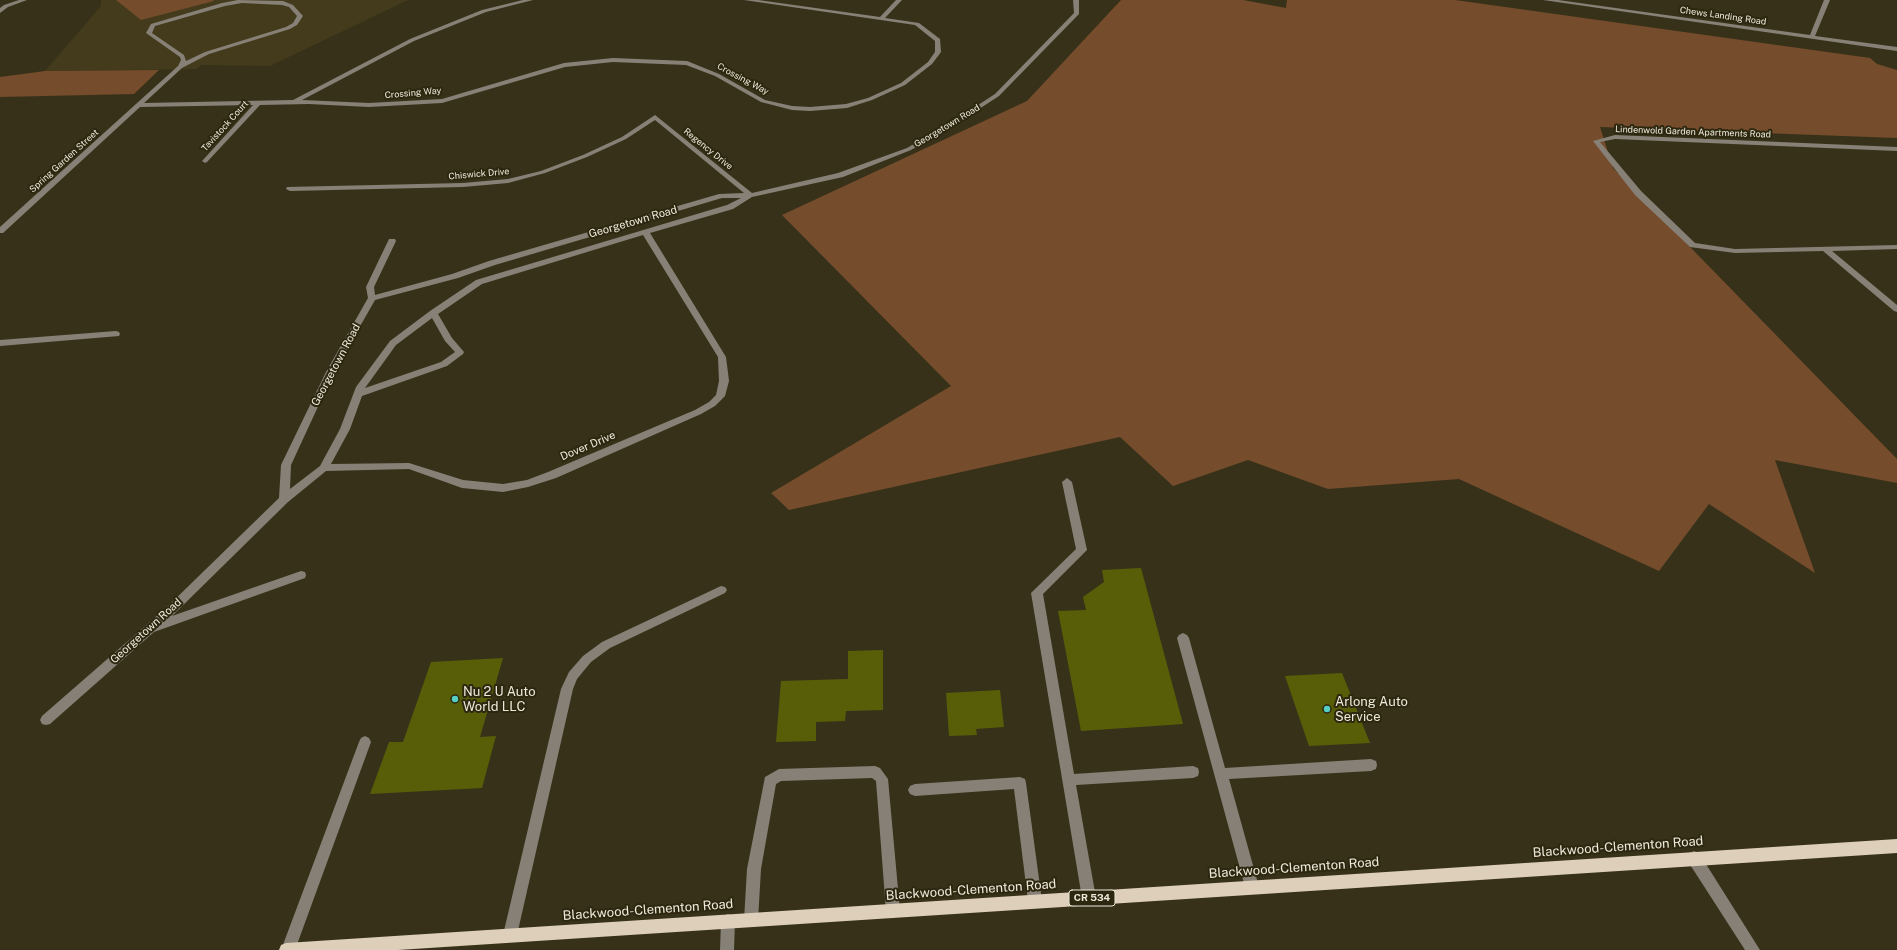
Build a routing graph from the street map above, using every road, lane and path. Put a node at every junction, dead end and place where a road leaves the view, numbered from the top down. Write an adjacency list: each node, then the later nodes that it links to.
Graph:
1 (24, 0): 8 (street)
2 (530, 0): 14 (street, Crossing Way)
3 (747, 0): 9 (street, Crossing Way)
4 (899, 0): 9 (street)
5 (1076, 0): 20 (street, Georgetown Road)
6 (1546, 0): 10 (street, Chews Landing Road)
7 (1827, 0): 10 (street)
8 (0, 11)
9 (881, 19): 14 (street, Crossing Way)
10 (1812, 37): 11 (street, Chews Landing Road)
11 (1897, 49)
12 (180, 67): 12 (street, Spring Garden Street); 15 (street, Spring Garden Street)
13 (259, 102): 14 (street, Crossing Way); 15 (street, Crossing Way); 18 (street, Tavistock Court)
14 (295, 102)
15 (140, 105): 21 (street, Spring Garden Street)
16 (655, 117): 19 (street, Chiswick Drive); 20 (street, Regency Drive)
17 (1897, 149): 25 (street, Lindenwold Garden Apartments Road)
18 (205, 161)
19 (290, 189)
20 (750, 195): 22 (street, Georgetown Road); 26 (street, Georgetown Road)
21 (0, 231)
22 (645, 232): 27 (street, Georgetown Road); 34 (street, Dover Drive)
23 (392, 241): 28 (street)
24 (1897, 247): 25 (street, Lindenwold Garden Apartments Road)
25 (1824, 248): 29 (street)
26 (473, 270): 27 (street); 28 (street, Georgetown Road)
27 (479, 282): 30 (street, Georgetown Road)
28 (372, 298): 36 (street, Georgetown Road)
29 (1897, 309)
30 (433, 313): 33 (street, Georgetown Road); 33 (street)
31 (116, 334): 32 (street)
32 (0, 343)
33 (358, 394): 34 (street, Georgetown Road)
34 (324, 468): 36 (street)
35 (1067, 482): 46 (street)
36 (284, 498): 39 (street, Georgetown Road)
37 (301, 575): 39 (street)
38 (722, 590): 56 (street)
39 (149, 629): 41 (street, Georgetown Road)
40 (1183, 638): 45 (street)
41 (46, 720)
42 (365, 742): 57 (street)
43 (1371, 765): 45 (street)
44 (1193, 772): 46 (street)
45 (1220, 774): 50 (street)
46 (1069, 780): 51 (street)
47 (915, 790): 52 (street)
48 (1897, 846): 49 (main road, Blackwood-Clementon Road / CR 534)
49 (1694, 858): 50 (main road, Blackwood-Clementon Road / CR 534); 59 (street)
50 (1252, 887): 51 (main road, Blackwood-Clementon Road / CR 534)
51 (1089, 898): 52 (main road, Blackwood-Clementon Road / CR 534)
52 (1034, 901): 53 (main road, Blackwood-Clementon Road / CR 534)
53 (893, 911): 54 (main road, Blackwood-Clementon Road / CR 534); 54 (street)
54 (751, 920): 55 (main road, Blackwood-Clementon Road / CR 534)
55 (728, 921): 56 (main road, Blackwood-Clementon Road / CR 534); 58 (street)
56 (510, 935): 57 (main road, Blackwood-Clementon Road / CR 534)
57 (287, 950)
58 (727, 950)
59 (1753, 950)

